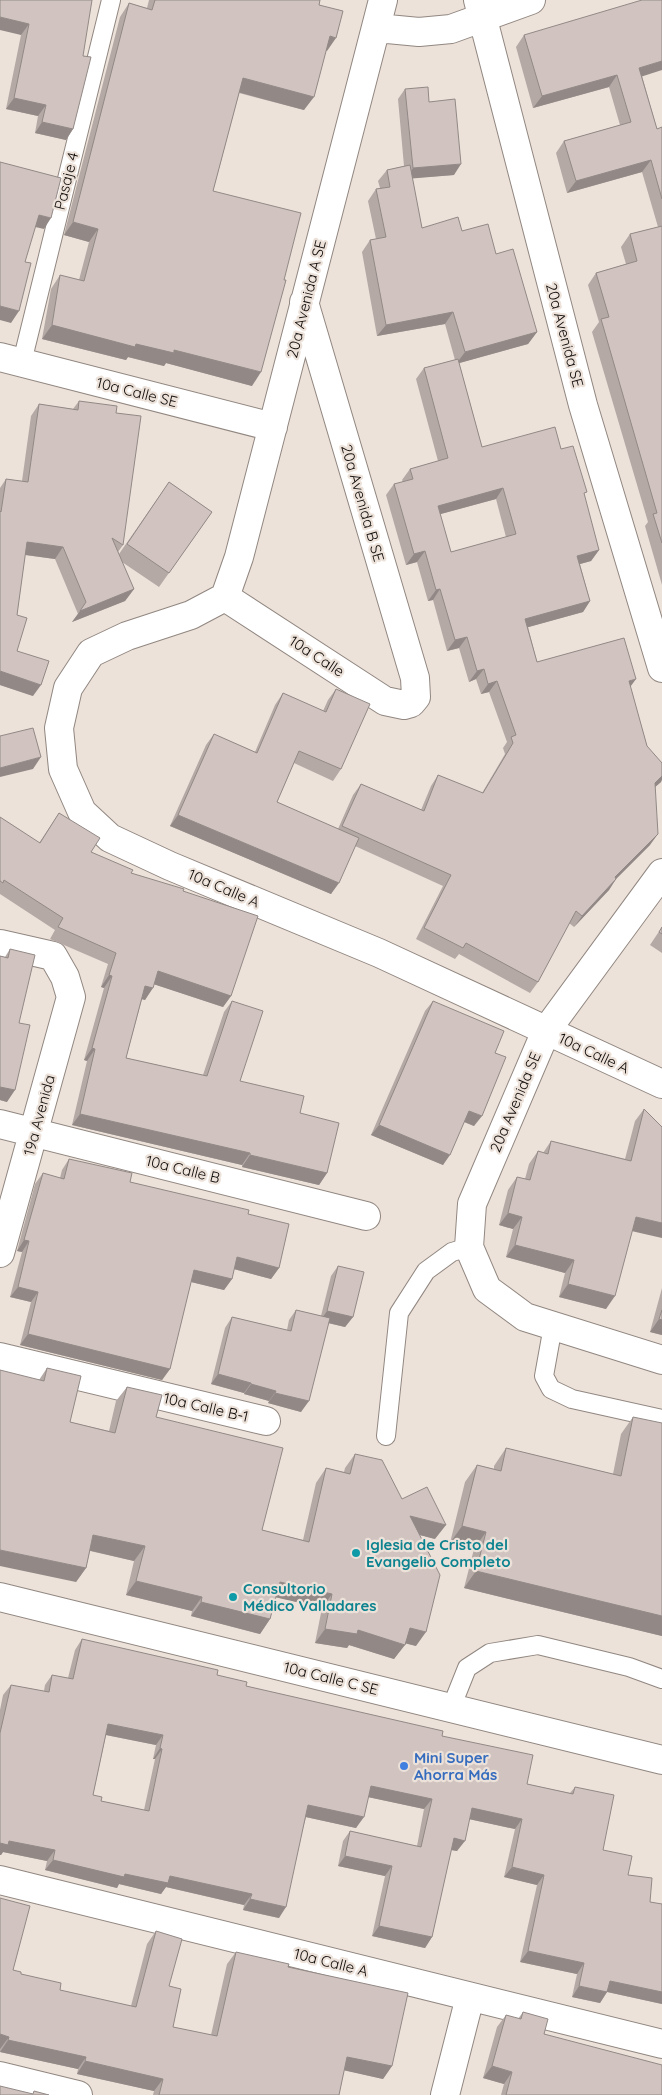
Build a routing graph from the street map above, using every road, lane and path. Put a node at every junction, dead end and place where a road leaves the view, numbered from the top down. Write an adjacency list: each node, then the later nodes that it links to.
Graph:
1 (111, 0): 7 (lane, Pasaje 4)
2 (383, 0): 5 (street, 20a Avenida A SE)
3 (531, 0): 4 (street)
4 (480, 9): 5 (street); 10 (street, 20a Avenida SE)
5 (376, 28): 6 (street, 20a Avenida A SE)
6 (304, 302): 8 (street, 20a Avenida A SE); 11 (street, 20a Avenida B SE)
7 (11, 360): 8 (street, 10a Calle SE)
8 (273, 427): 9 (street, 20a Avenida A SE)
9 (225, 597): 11 (street, 10a Calle); 14 (street, 10a Calle A)
10 (662, 668)
11 (412, 703)
12 (662, 873): 14 (street, 20a Avenida SE)
13 (0, 944): 17 (street, 19a Avenida)
14 (546, 1031): 15 (street, 10a Calle A); 19 (street, 20a Avenida SE)
15 (662, 1084)
16 (0, 1124): 17 (street, 10a Calle B)
17 (34, 1132): 18 (street, 10a Calle B); 20 (street, 19a Avenida)
18 (366, 1216)
19 (469, 1248): 21 (street); 26 (lane)
20 (0, 1253)
21 (554, 1326): 23 (street); 24 (lane)
22 (0, 1358): 25 (street, 10a Calle B-1)
23 (662, 1360)
24 (662, 1419)
25 (266, 1421)
26 (386, 1436)
27 (0, 1597): 29 (street, 10a Calle C SE)
28 (662, 1680): 29 (lane)
29 (451, 1708): 30 (street, 10a Calle C SE)
30 (662, 1760)
31 (0, 1880): 32 (street, 10a Calle A)
32 (470, 1997): 33 (street, 10a Calle A); 36 (street)
33 (662, 2044)
34 (0, 2076): 35 (street)
35 (78, 2095)
36 (445, 2095)

